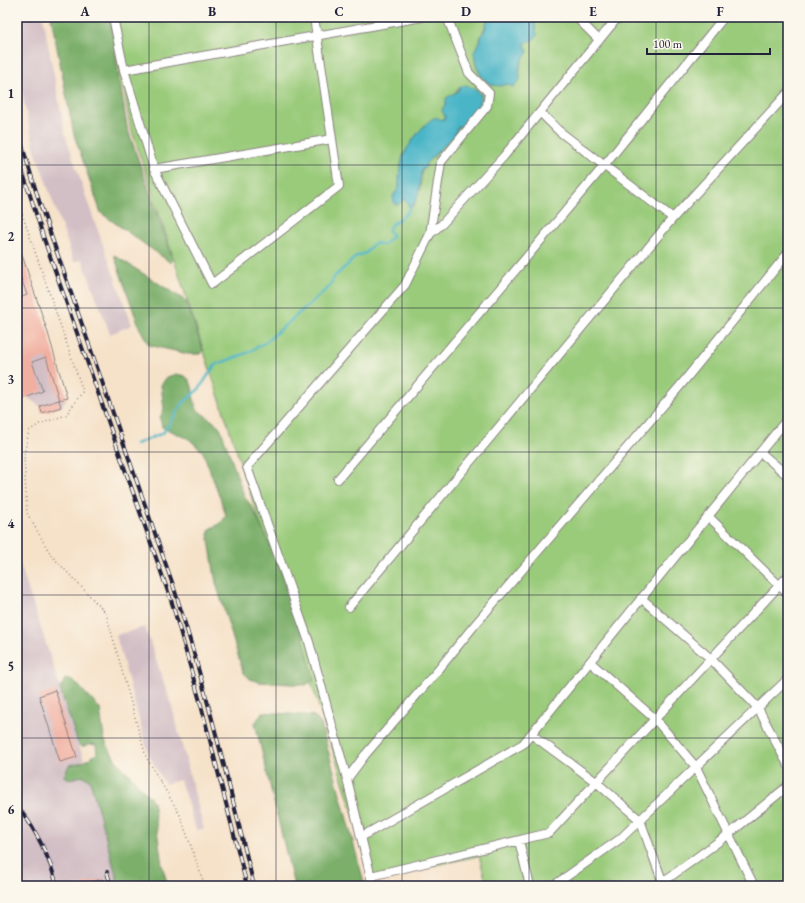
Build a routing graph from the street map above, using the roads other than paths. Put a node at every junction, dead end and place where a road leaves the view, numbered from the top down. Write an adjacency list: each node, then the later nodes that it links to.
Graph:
1 (113, 17): 10 (lane)
2 (314, 17): 8 (lane)
3 (422, 17): 8 (lane)
4 (447, 17): 17 (lane)
5 (576, 17): 9 (lane)
6 (618, 17): 9 (lane)
7 (724, 17): 14 (lane)
8 (316, 36): 10 (lane); 13 (lane)
9 (598, 39): 12 (lane)
10 (124, 70): 15 (lane)
11 (788, 93): 16 (lane)
12 (540, 112): 14 (lane); 17 (lane)
13 (332, 138): 15 (lane); 15 (lane)
14 (604, 166): 16 (lane); 22 (lane)
15 (154, 169)
16 (673, 218): 28 (lane)
17 (430, 234): 37 (lane)
18 (788, 253): 37 (lane)
19 (788, 418): 20 (lane)
20 (760, 452): 21 (lane); 23 (lane)
21 (788, 476)
22 (338, 479)
23 (708, 516): 25 (lane); 27 (lane)
24 (788, 576): 25 (lane)
25 (780, 585): 26 (lane); 29 (lane)
26 (788, 594)
27 (641, 598): 29 (lane); 30 (lane)
28 (349, 607)
29 (712, 659): 32 (lane); 33 (lane)
30 (590, 662): 33 (lane); 34 (lane)
31 (788, 679): 32 (lane)
32 (758, 708): 35 (lane); 36 (lane)
33 (655, 719): 36 (lane); 38 (lane)
34 (531, 734): 38 (lane); 42 (lane)
35 (788, 765)
36 (696, 767): 40 (lane); 41 (lane)
37 (347, 779): 42 (lane)
38 (596, 782): 40 (lane); 43 (lane)
39 (788, 786): 41 (lane)
40 (640, 820): 46 (lane); 49 (lane)
41 (729, 834): 46 (lane); 50 (lane)
42 (361, 836): 44 (lane)
43 (518, 841): 44 (lane); 48 (lane)
44 (371, 876): 47 (lane)
45 (788, 884): 51 (lane)
46 (661, 885)
47 (373, 886)
48 (530, 886)
49 (553, 886)
50 (754, 886)
51 (784, 886)

